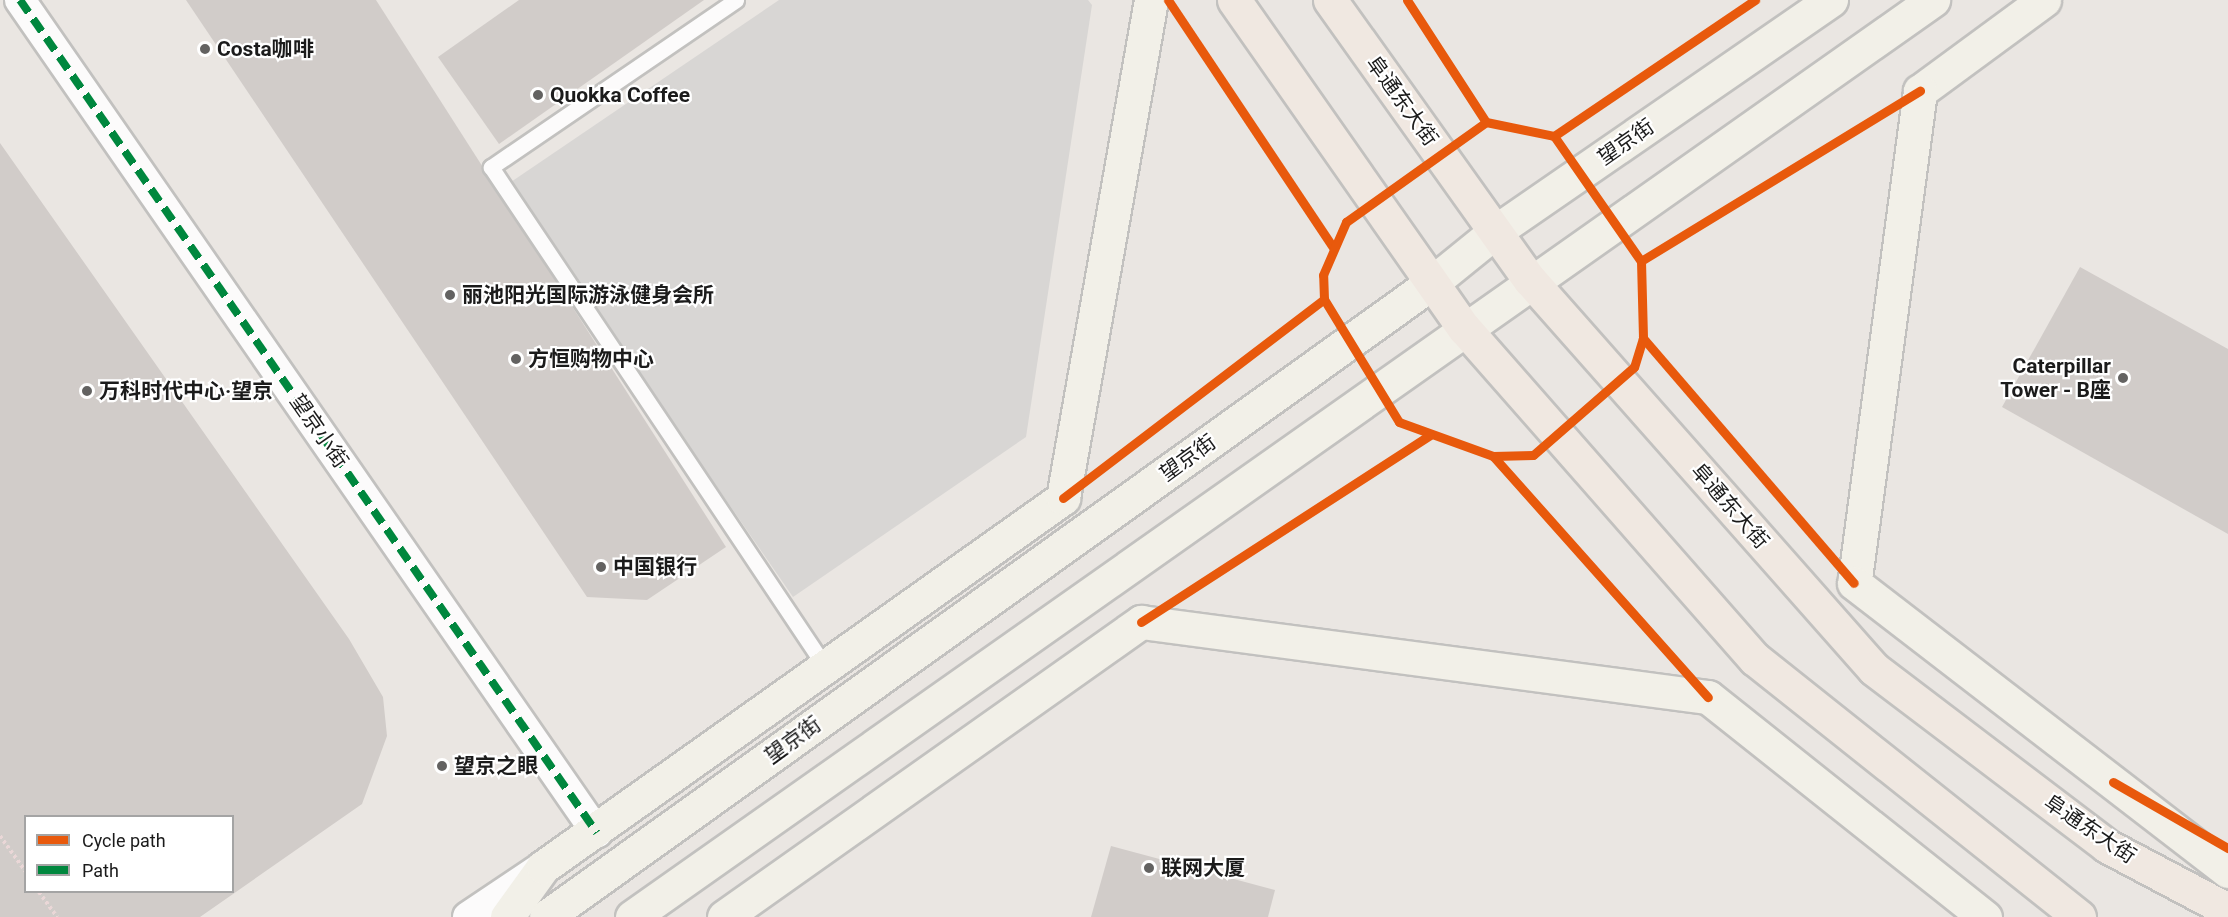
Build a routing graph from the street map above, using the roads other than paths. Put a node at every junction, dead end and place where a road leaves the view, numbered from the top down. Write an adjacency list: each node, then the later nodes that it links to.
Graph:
1 (20, 0): 14 (street, 望京小街)
2 (736, 0): 13 (lane)
3 (1151, 0): 13 (street)
4 (1234, 0): 11 (main road)
5 (1329, 0): 9 (main road, 阜通东大街)
6 (1831, 0): 9 (street, 望京街)
7 (1933, 0): 10 (street)
8 (2044, 0): 16 (street)
9 (1496, 231): 10 (main road, 阜通东大街); 11 (street, 望京街)
10 (1530, 280): 12 (street); 17 (main road, 阜通东大街)
11 (1433, 282): 12 (main road); 20 (street, 望京街)
12 (1464, 328): 21 (street); 24 (main road)
13 (826, 668): 14 (street)
14 (597, 833): 15 (street)
15 (543, 867): 18 (street); 19 (street)
16 (2228, 871)
17 (2228, 910)
18 (468, 917)
19 (507, 917)
20 (546, 917)
21 (632, 917)
22 (724, 917): 23 (street)
23 (1985, 917)
24 (2079, 917)

